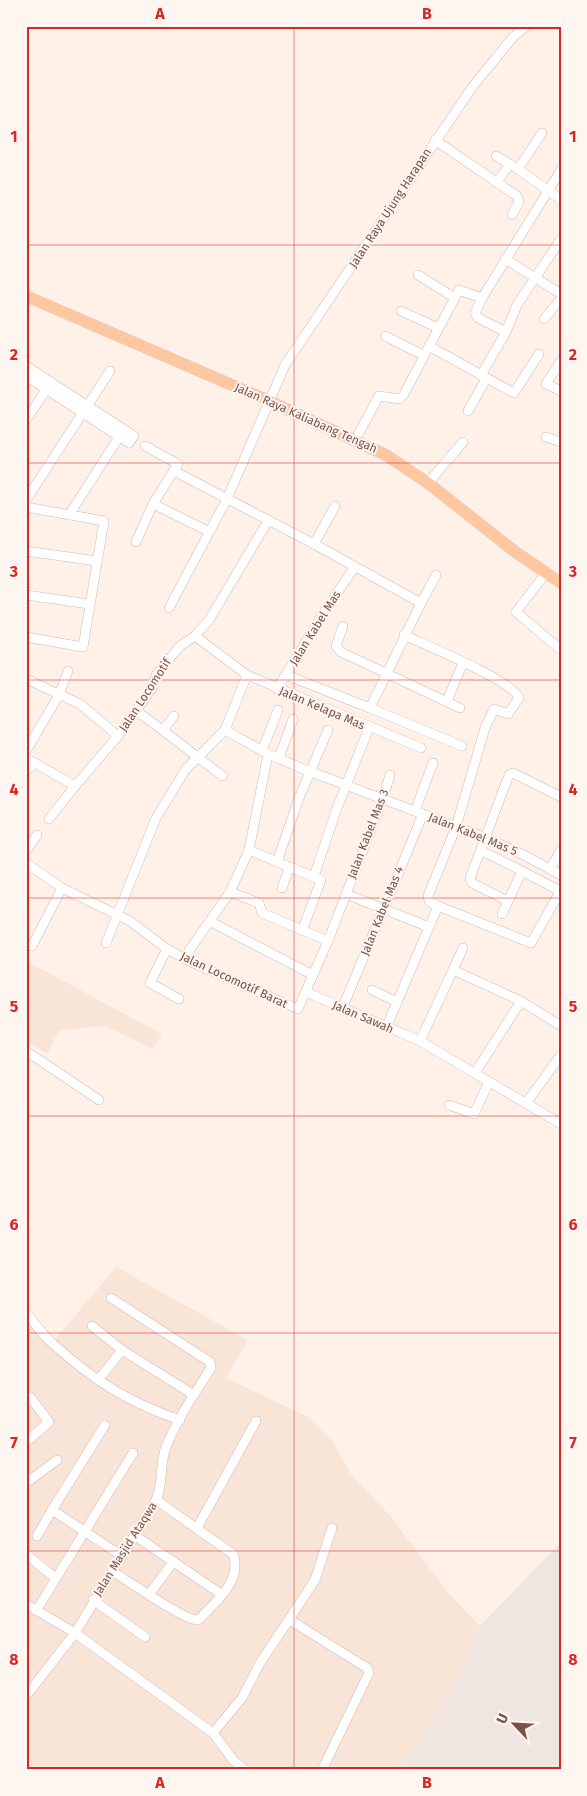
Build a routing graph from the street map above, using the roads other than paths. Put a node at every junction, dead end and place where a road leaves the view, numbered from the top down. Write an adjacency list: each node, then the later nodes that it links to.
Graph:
1 (527, 26): 3 (street, Jalan Raya Ujung Harapan)
2 (542, 133): 5 (street)
3 (435, 140): 7 (street); 35 (street, Jalan Raya Ujung Harapan)
4 (496, 156): 5 (street)
5 (514, 166): 7 (street); 8 (street)
6 (561, 170): 8 (street)
7 (496, 183): 10 (street)
8 (547, 191): 9 (street); 12 (street)
9 (561, 200)
10 (512, 216)
11 (561, 239): 14 (street)
12 (506, 259): 14 (street); 18 (street)
13 (418, 275): 17 (street)
14 (536, 279): 15 (street); 23 (street)
15 (561, 294)
16 (26, 296): 35 (main road, Jalan Raya Kaliabang Tengah)
17 (454, 298): 18 (street); 22 (street)
18 (482, 298): 23 (street)
19 (561, 299): 21 (street)
20 (401, 311): 22 (street)
21 (544, 319)
22 (438, 328): 25 (street)
23 (506, 332): 32 (street)
24 (385, 336): 27 (street)
25 (428, 346): 27 (street); 32 (street)
26 (539, 354): 32 (street)
27 (423, 355): 41 (street)
28 (561, 361): 34 (street)
29 (26, 366): 33 (street)
30 (110, 371): 36 (street)
31 (26, 376): 33 (street)
32 (483, 377): 37 (street)
33 (49, 385): 36 (street); 38 (street)
34 (561, 391)
35 (269, 401): 41 (main road, Jalan Raya Kaliabang Tengah); 47 (street)
36 (85, 409): 39 (street); 39 (street); 48 (street)
37 (468, 411)
38 (26, 420)
39 (119, 437): 52 (street)
40 (546, 437): 43 (street)
41 (355, 440): 46 (main road, Jalan Raya Kaliabang Tengah)
42 (463, 442): 46 (street)
43 (561, 442)
44 (145, 446): 45 (street)
45 (174, 471): 47 (street); 49 (street)
46 (428, 483): 60 (main road, Jalan Raya Kaliabang Tengah)
47 (227, 499): 53 (street); 54 (street)
48 (26, 500)
49 (153, 504): 54 (street); 55 (street)
50 (335, 506): 56 (street)
51 (26, 507): 52 (street)
52 (69, 514): 58 (street)
53 (268, 521): 56 (street); 69 (street, Jalan Locomotif)
54 (208, 531): 66 (street)
55 (136, 542)
56 (314, 544): 59 (street)
57 (26, 551): 58 (street)
58 (97, 561): 65 (street)
59 (354, 568): 64 (street); 76 (street, Jalan Kabel Mas)
60 (546, 573): 62 (main road, Jalan Raya Kaliabang Tengah); 71 (street)
61 (436, 574): 64 (street)
62 (561, 583)
63 (26, 595): 65 (street)
64 (421, 603): 68 (street)
65 (89, 604): 70 (street)
66 (169, 608)
67 (342, 626): 74 (street)
68 (404, 635): 72 (street); 74 (street)
69 (194, 636): 75 (street); 84 (street, Jalan Locomotif)
70 (26, 637)
71 (561, 650)
72 (462, 663): 80 (street); 110 (street)
73 (68, 671): 79 (street)
74 (385, 672): 80 (street); 81 (street)
75 (247, 675): 78 (street, Jalan Kelapa Mas); 89 (street)
76 (286, 675): 78 (street, Jalan Kabel Mas); 81 (street)
77 (26, 679): 79 (street)
78 (277, 688): 87 (street, Jalan Kelapa Mas)
79 (59, 695): 91 (street); 94 (street)
80 (447, 701): 82 (street)
81 (370, 708): 92 (street)
82 (460, 708)
83 (278, 710): 95 (street)
84 (136, 711): 88 (street); 91 (street, Jalan Locomotif)
85 (174, 716): 88 (street)
86 (293, 719): 97 (street)
87 (369, 728): 93 (street); 104 (street, Jalan Kelapa Mas)
88 (164, 729): 96 (street)
89 (225, 730): 95 (street); 96 (street)
90 (328, 730): 101 (street)
91 (118, 736): 105 (street, Jalan Locomotif)
92 (462, 746)
93 (421, 748)
94 (26, 751)
95 (265, 752): 97 (street); 113 (street)
96 (196, 757): 103 (street); 132 (street)
97 (279, 758): 101 (street)
98 (30, 760): 100 (street); 105 (street)
99 (433, 763): 108 (street, Jalan Kabel Mas 4)
100 (26, 771)
101 (311, 771): 104 (street); 117 (street)
102 (390, 775): 107 (street, Jalan Kabel Mas 3)
103 (223, 776)
104 (346, 784): 107 (street); 123 (street, Jalan Kelapa Mas)
105 (75, 786): 109 (street, Jalan Locomotif)
106 (561, 797): 112 (street)
107 (384, 798): 108 (street, Jalan Kabel Mas 5); 128 (street, Jalan Kabel Mas 3)
108 (419, 813): 110 (street, Jalan Kabel Mas 5); 131 (street, Jalan Kabel Mas 4)
109 (49, 819)
110 (456, 827): 112 (street, Jalan Kabel Mas 5); 130 (street)
111 (37, 836): 115 (street)
112 (486, 838): 116 (street); 120 (street, Jalan Kabel Mas 5)
113 (249, 850): 117 (street); 127 (street)
114 (561, 850): 120 (street)
115 (26, 851)
116 (482, 851): 121 (street); 129 (street)
117 (277, 862): 119 (street)
118 (26, 863): 124 (street, Jalan Locomotif Barat)
119 (289, 868): 123 (street); 125 (street)
120 (550, 869): 122 (street, Jalan Kabel Mas 5)
121 (522, 871): 126 (street); 129 (street)
122 (561, 875)
123 (314, 876): 136 (street)
124 (62, 888): 132 (street, Jalan Locomotif Barat); 139 (street)
125 (282, 888)
126 (560, 890): 130 (street)
127 (230, 892): 134 (street); 136 (street)
128 (346, 894): 131 (street); 137 (street, Jalan Locomotif Barat)
129 (508, 901): 133 (street)
130 (438, 906): 135 (street)
131 (382, 910): 135 (street); 150 (street, Jalan Kabel Mas 4)
132 (117, 913): 138 (street); 141 (street, Jalan Locomotif Barat)
133 (502, 914)
134 (211, 922): 142 (street); 144 (street)
135 (429, 928): 149 (street)
136 (302, 930): 137 (street)
137 (328, 941): 144 (street, Jalan Locomotif Barat)
138 (106, 943)
139 (32, 946)
140 (463, 948): 143 (street)
141 (167, 949): 142 (street, Jalan Locomotif Barat); 147 (street)
142 (184, 958): 146 (street, Jalan Locomotif Barat)
143 (453, 970): 148 (street); 153 (street)
144 (313, 975): 146 (street, Jalan Locomotif Barat)
145 (372, 990): 149 (street)
146 (306, 992): 150 (street, Jalan Sawah)
147 (179, 999)
148 (521, 1001): 151 (street); 156 (street)
149 (397, 1002): 152 (street)
150 (342, 1009): 152 (street, Jalan Sawah)
151 (561, 1026)
152 (386, 1028): 153 (street, Jalan Sawah)
153 (420, 1041): 156 (street, Jalan Sawah)
154 (26, 1052): 158 (street)
155 (561, 1055): 159 (street)
156 (475, 1074): 157 (street, Jalan Sawah)
157 (489, 1082): 159 (street, Jalan Sawah); 160 (street)
158 (99, 1100)
159 (526, 1103): 161 (street, Jalan Sawah)
160 (449, 1105)
161 (561, 1124)
162 (111, 1298): 167 (street, Jalan Masjid Ataqwa)
163 (26, 1314): 166 (street)
164 (92, 1326): 165 (street)
165 (122, 1350): 166 (street); 167 (street)
166 (98, 1380): 169 (street)
167 (194, 1396): 169 (street, Jalan Masjid Ataqwa)
168 (26, 1399): 172 (street)
169 (178, 1419): 176 (street, Jalan Masjid Ataqwa)
170 (256, 1421): 178 (street)
171 (105, 1425): 177 (street)
172 (26, 1442)
173 (133, 1453): 180 (street)
174 (57, 1460): 175 (street)
175 (26, 1483)
176 (156, 1500): 178 (street); 181 (street, Jalan Masjid Ataqwa)
177 (52, 1510): 180 (street); 182 (street)
178 (197, 1528): 189 (street)
179 (332, 1528): 193 (street)
180 (85, 1532): 184 (street); 187 (street)
181 (134, 1535): 184 (street, Jalan Masjid Ataqwa); 185 (street)
182 (37, 1536)
183 (26, 1554): 187 (street)
184 (122, 1556): 186 (street, Jalan Masjid Ataqwa)
185 (174, 1561): 188 (street); 189 (street)
186 (112, 1571): 188 (street); 190 (street, Jalan Masjid Ataqwa)
187 (55, 1578): 192 (street)
188 (150, 1593): 189 (street)
189 (221, 1594)
190 (94, 1600): 194 (street, Jalan Masjid Ataqwa); 195 (street)
191 (26, 1604): 192 (street)
192 (36, 1611): 194 (street)
193 (290, 1620): 197 (street); 199 (street)
194 (75, 1633): 196 (street, Jalan Masjid Ataqwa); 197 (street)
195 (145, 1637)
196 (27, 1694)
197 (214, 1733): 198 (street)
198 (246, 1770)
199 (322, 1770)

